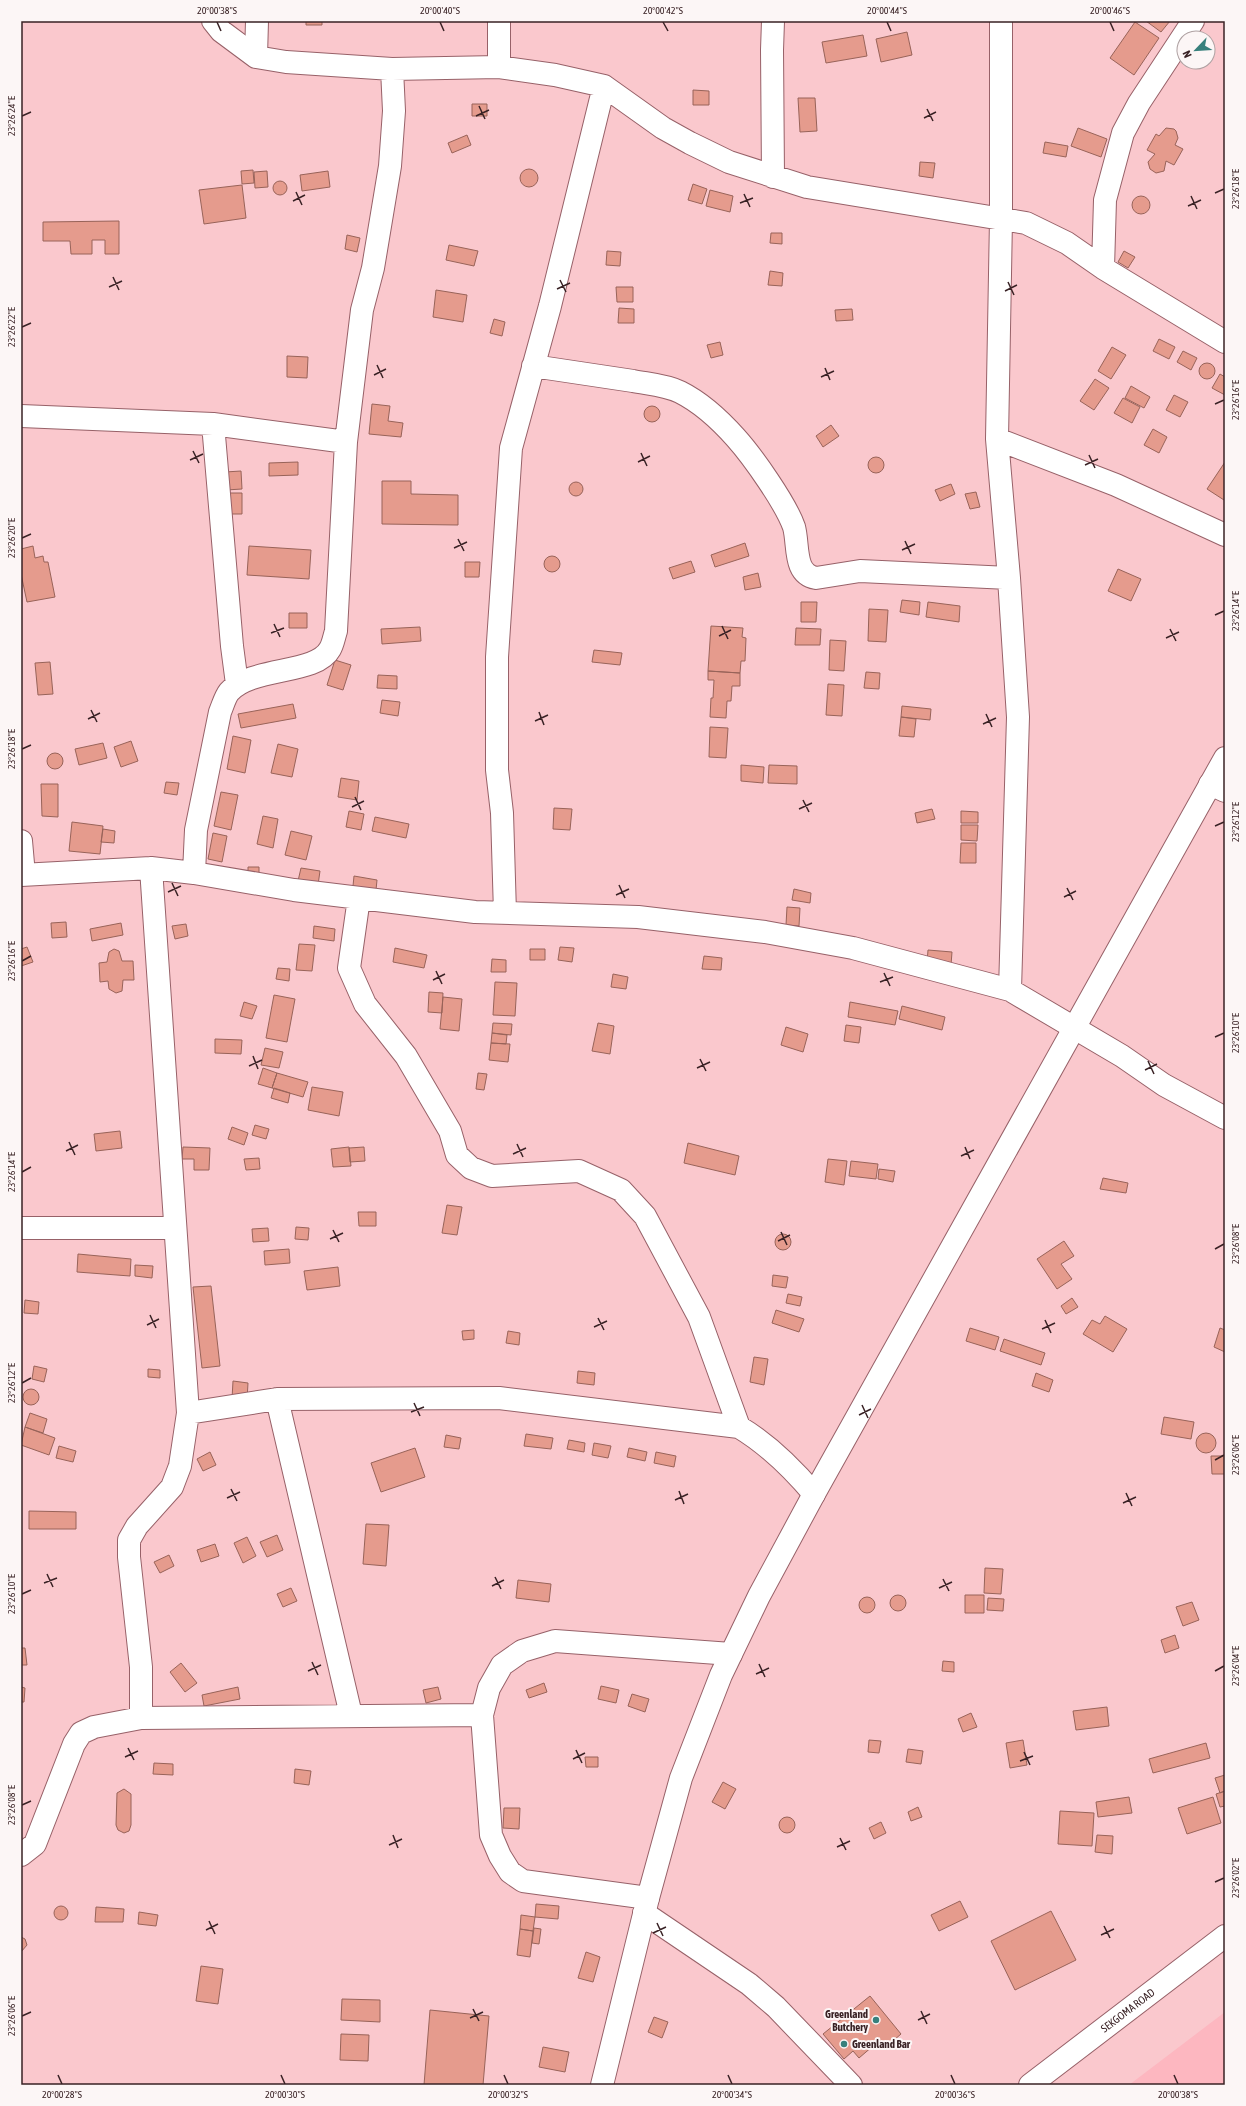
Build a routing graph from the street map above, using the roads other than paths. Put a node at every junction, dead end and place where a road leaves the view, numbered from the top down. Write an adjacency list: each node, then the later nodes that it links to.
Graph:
1 (213, 21): 7 (main road)
2 (257, 21): 7 (main road)
3 (499, 21): 8 (main road)
4 (773, 21): 11 (main road)
5 (1001, 21): 12 (main road)
6 (1193, 21): 13 (main road)
7 (256, 57): 9 (main road)
8 (499, 67): 9 (main road); 10 (main road)
9 (392, 69): 19 (main road)
10 (604, 86): 11 (main road); 15 (main road)
11 (773, 177): 12 (main road)
12 (1001, 219): 13 (main road); 18 (main road)
13 (1103, 268): 14 (main road)
14 (1225, 342)
15 (533, 366): 21 (main road); 30 (main road)
16 (21, 416): 17 (main road)
17 (213, 424): 19 (main road); 22 (main road)
18 (997, 439): 20 (main road); 21 (main road)
19 (346, 442): 22 (main road)
20 (1225, 535)
21 (1009, 578): 31 (main road)
22 (237, 684): 27 (main road)
23 (1225, 758): 24 (main road)
24 (1217, 787): 32 (main road)
25 (21, 841): 28 (main road)
26 (151, 868): 27 (main road); 28 (main road); 35 (main road)
27 (194, 873): 29 (main road)
28 (22, 875)
29 (359, 898): 30 (main road); 38 (main road)
30 (505, 914): 31 (main road)
31 (1010, 990): 32 (main road)
32 (1075, 1029): 33 (main road); 39 (main road)
33 (1225, 1118)
34 (21, 1228): 35 (main road)
35 (175, 1228): 37 (main road)
36 (277, 1399): 37 (main road); 38 (main road); 41 (main road)
37 (188, 1413): 43 (main road)
38 (739, 1427): 39 (main road)
39 (814, 1494): 40 (main road)
40 (731, 1654): 42 (main road); 45 (main road)
41 (351, 1715): 42 (main road); 43 (main road)
42 (482, 1715): 45 (main road)
43 (141, 1718): 44 (main road)
44 (21, 1855)
45 (646, 1906): 47 (main road); 48 (main road)
46 (1225, 1936): 49 (main road, SEKGOMA ROAD)
47 (602, 2085)
48 (851, 2085)
49 (1030, 2085)

